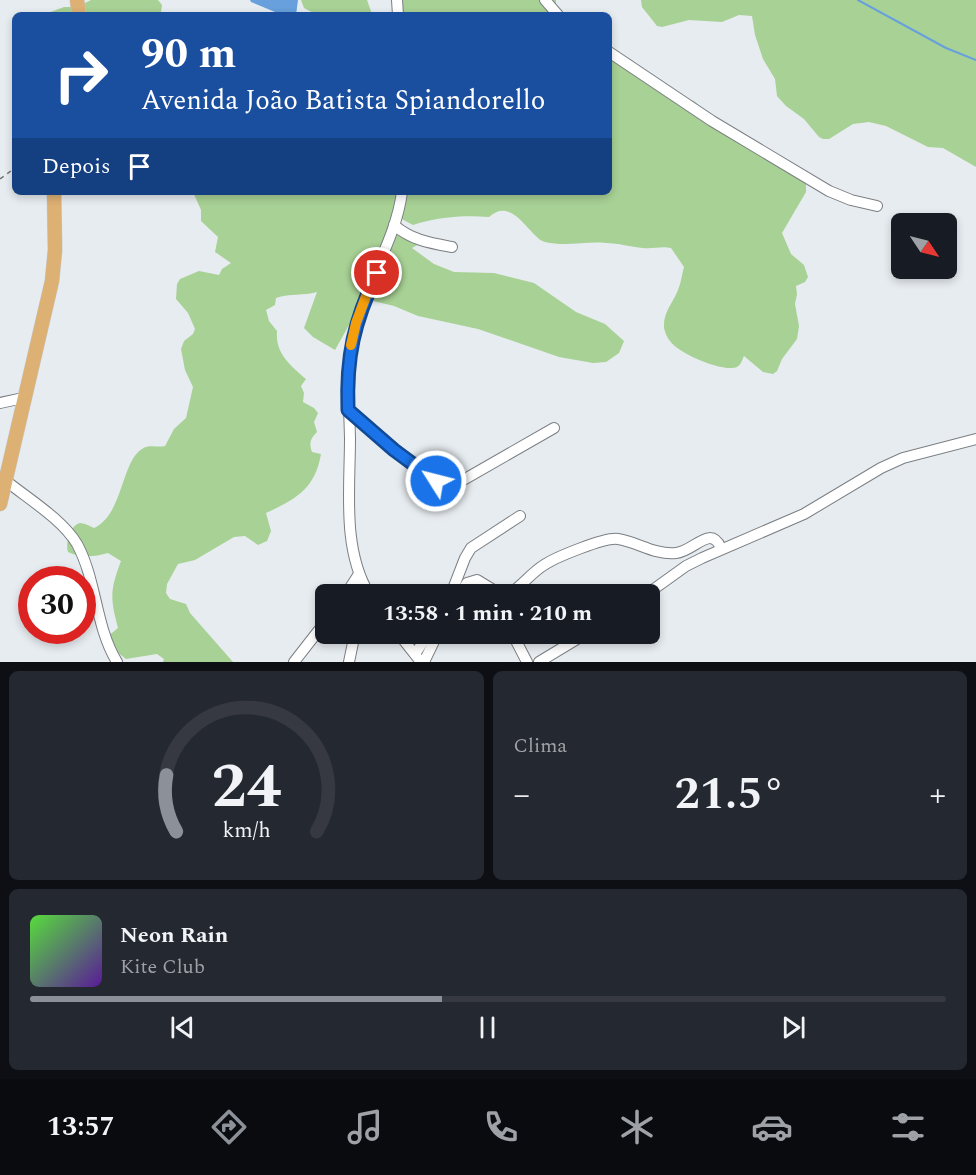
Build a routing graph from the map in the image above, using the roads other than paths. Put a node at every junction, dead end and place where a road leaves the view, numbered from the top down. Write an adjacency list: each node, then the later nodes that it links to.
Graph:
1 (545, 0): 2 (street)
2 (555, 12)
3 (612, 54): 6 (street)
4 (54, 195): 9 (main road)
5 (401, 195): 7 (street)
6 (877, 206)
7 (394, 225): 8 (street); 11 (street)
8 (452, 247)
9 (23, 398): 10 (street); 14 (main road)
10 (0, 403)
11 (348, 410): 12 (street); 18 (street)
12 (554, 428)
13 (976, 439): 17 (street)
14 (5, 480): 15 (main road); 34 (street)
15 (0, 504)
16 (520, 516): 21 (street)
17 (721, 548): 24 (street); 25 (street)
18 (359, 574): 19 (street); 20 (street)
19 (352, 584)
20 (363, 584)
21 (455, 584)
22 (467, 584): 23 (street)
23 (484, 584)
24 (521, 584)
25 (660, 585)
26 (315, 635): 35 (street)
27 (353, 644): 36 (street)
28 (407, 644): 33 (street)
29 (425, 644): 33 (street)
30 (430, 644): 33 (street)
31 (518, 644): 37 (street)
32 (569, 644): 38 (street)
33 (420, 659)
34 (117, 662)
35 (294, 662)
36 (349, 662)
37 (527, 662)
38 (539, 662)

